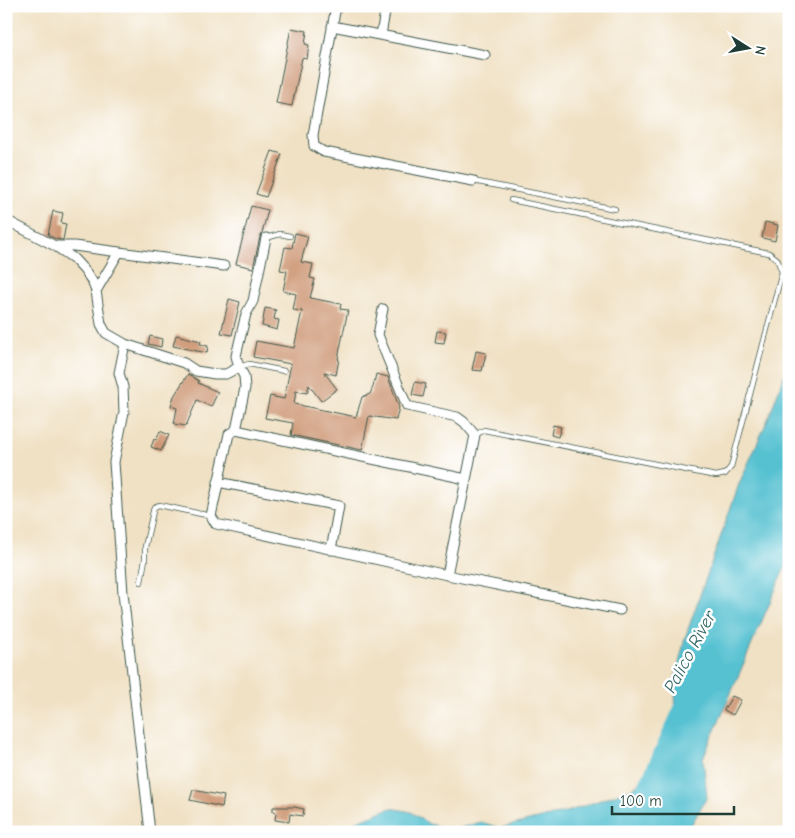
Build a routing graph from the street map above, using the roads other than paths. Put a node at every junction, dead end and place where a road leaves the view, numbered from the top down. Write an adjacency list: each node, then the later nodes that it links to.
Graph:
1 (336, 6): 3 (street)
2 (386, 6): 4 (street)
3 (332, 26): 4 (street); 6 (street)
4 (381, 35): 5 (street)
5 (485, 55)
6 (473, 181): 8 (lane)
7 (511, 200): 21 (lane)
8 (615, 209)
9 (6, 220): 12 (street)
10 (290, 236): 11 (lane)
11 (266, 238): 18 (street)
12 (55, 246): 13 (street); 15 (street)
13 (119, 252): 14 (street); 15 (street)
14 (224, 266)
15 (96, 292): 17 (street)
16 (383, 309): 21 (street)
17 (125, 344): 18 (street); 29 (street)
18 (239, 367): 19 (lane); 20 (street)
19 (284, 371)
20 (236, 430): 22 (street); 23 (street)
21 (475, 434): 22 (street)
22 (466, 480): 26 (street)
23 (218, 482): 24 (street); 25 (street)
24 (211, 516): 25 (street); 27 (lane)
25 (331, 550): 26 (street)
26 (447, 575): 28 (street)
27 (141, 582)
28 (620, 610)
29 (150, 832)

